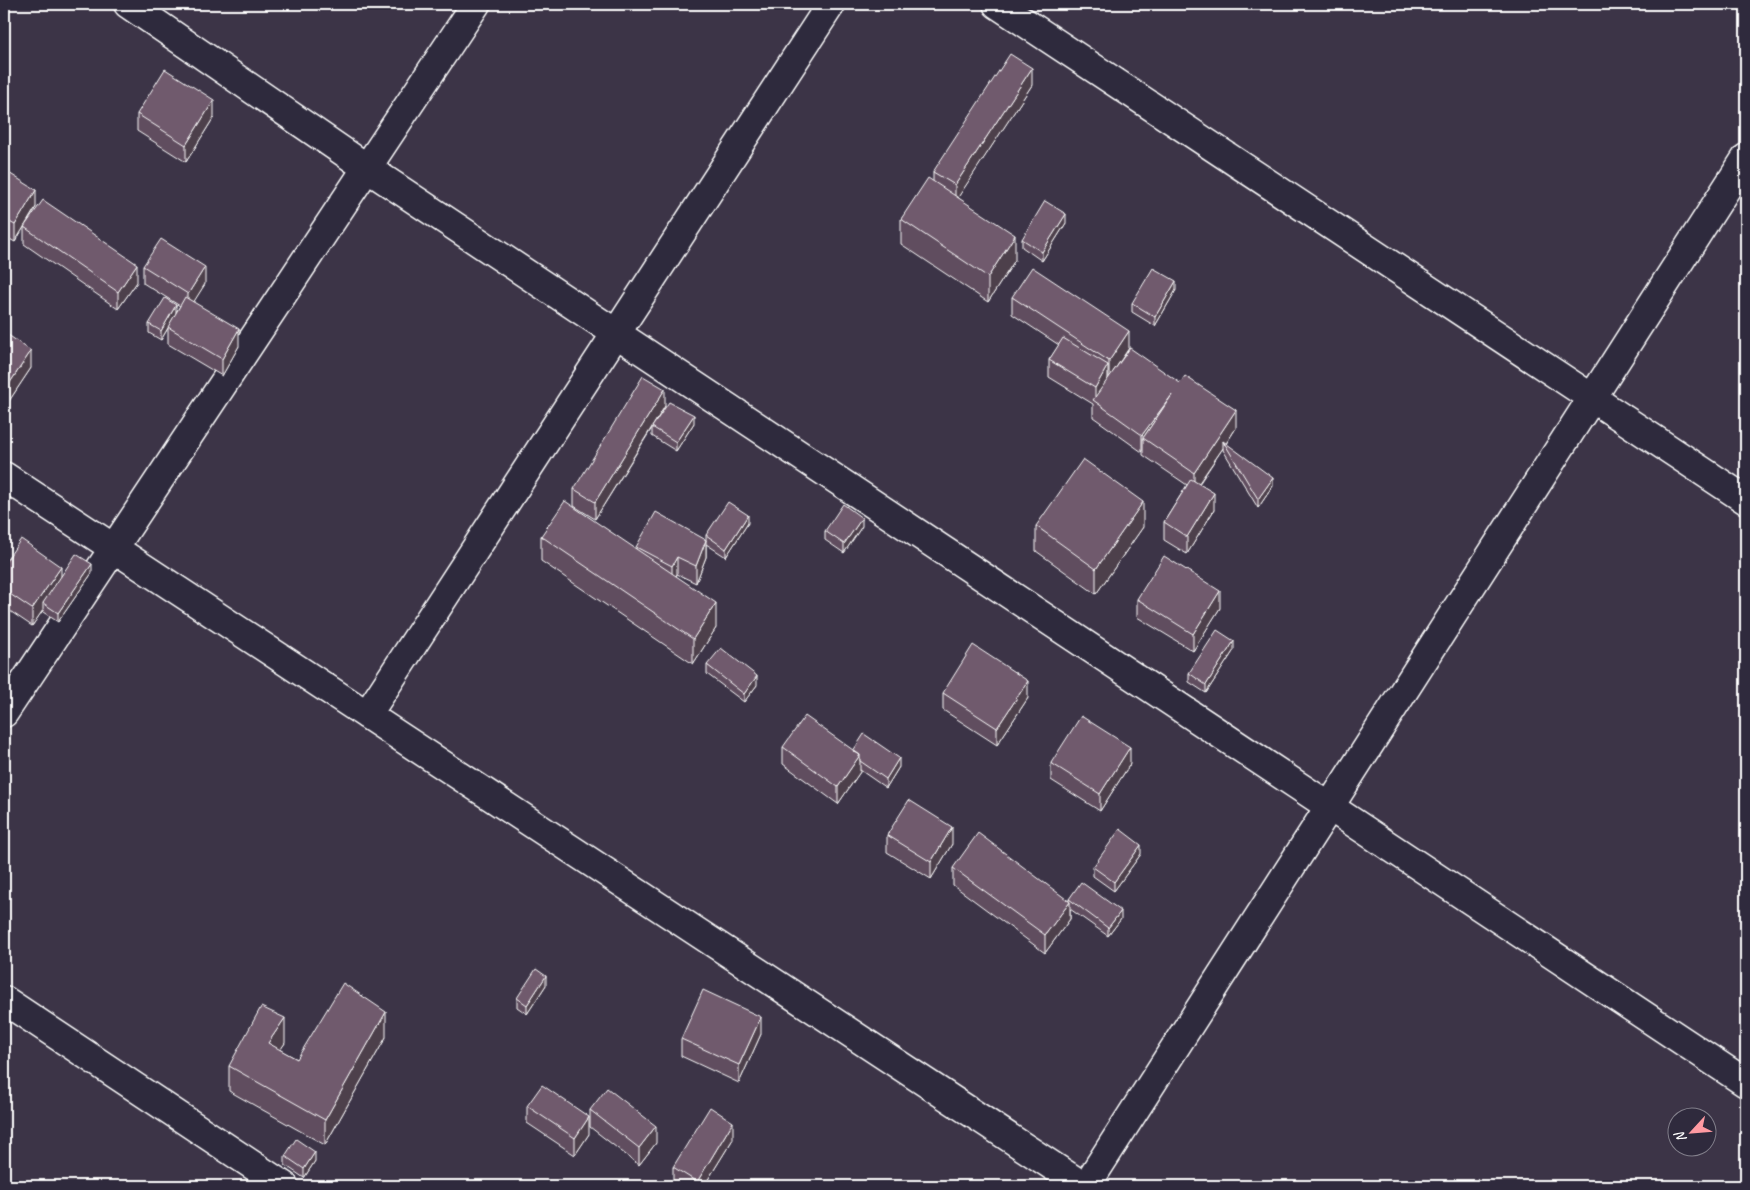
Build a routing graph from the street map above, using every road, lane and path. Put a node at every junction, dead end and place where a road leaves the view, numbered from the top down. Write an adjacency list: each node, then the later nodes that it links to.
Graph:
1 (128, 4): 6 (street)
2 (476, 4): 6 (street)
3 (831, 4): 7 (street)
4 (997, 4): 8 (street)
5 (1746, 158): 8 (street)
6 (367, 168): 7 (street); 11 (street)
7 (617, 333): 13 (street); 14 (street)
8 (1592, 398): 10 (street); 14 (street)
9 (4, 476): 11 (street)
10 (1746, 500)
11 (114, 548): 12 (street); 13 (street)
12 (4, 713)
13 (367, 715): 18 (street)
14 (1330, 807): 16 (street); 18 (street)
15 (4, 1000): 17 (street)
16 (1746, 1083)
17 (284, 1186)
18 (1084, 1186)

